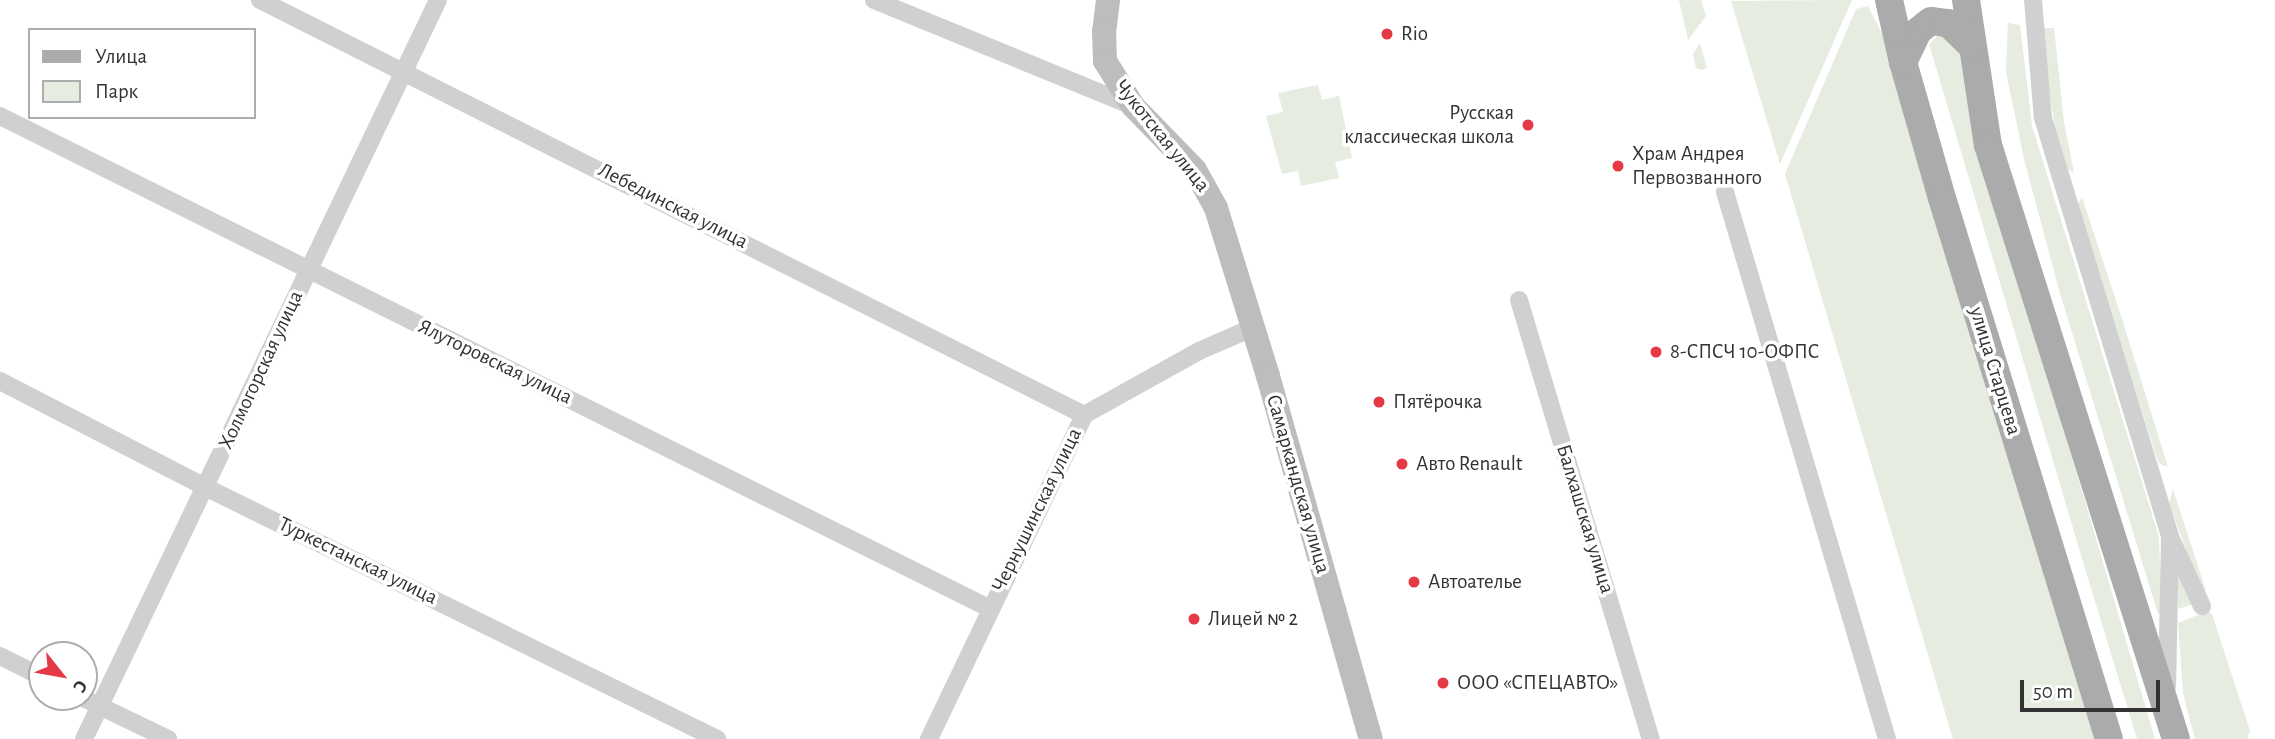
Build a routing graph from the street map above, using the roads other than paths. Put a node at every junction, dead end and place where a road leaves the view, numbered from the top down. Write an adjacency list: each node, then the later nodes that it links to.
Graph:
1 (260, 0): 10 (street, Лебединская улица)
2 (438, 0): 10 (street, Холмогорская улица)
3 (874, 0): 11 (street)
4 (1108, 0): 11 (main road, Чукотская улица)
5 (1889, 0): 9 (main road, улица Старцева)
6 (1966, 0): 8 (main road)
7 (2034, 0): 21 (street)
8 (1970, 45): 9 (main road); 27 (main road)
9 (1903, 62): 35 (main road, улица Старцева)
10 (404, 70): 15 (street, Холмогорская улица); 19 (street, Лебединская улица)
11 (1133, 106): 14 (main road, Чукотская улица)
12 (0, 116): 15 (street, Ялуторовская улица)
13 (1725, 192): 34 (street)
14 (1223, 230): 17 (main road, Самаркандская улица)
15 (309, 269): 20 (street, Холмогорская улица); 23 (street, Ялуторовская улица)
16 (1519, 300): 33 (street, Балхашская улица)
17 (1252, 328): 19 (street, Чернушинская улица); 32 (main road, Самаркандская улица)
18 (0, 381): 20 (street, Туркестанская улица)
19 (1084, 415): 23 (street, Чернушинская улица)
20 (205, 487): 26 (street, Холмогорская улица); 30 (street, Туркестанская улица)
21 (2170, 536): 22 (street); 27 (street)
22 (2202, 606)
23 (989, 608): 31 (street, Чернушинская улица)
24 (0, 656): 25 (street)
25 (28, 670)
26 (100, 706): 28 (street, Холмогорская улица); 29 (street)
27 (2166, 711): 36 (main road)
28 (84, 739)
29 (168, 739)
30 (717, 739)
31 (929, 739)
32 (1371, 739)
33 (1651, 739)
34 (1888, 739)
35 (2109, 739)
36 (2176, 739)

